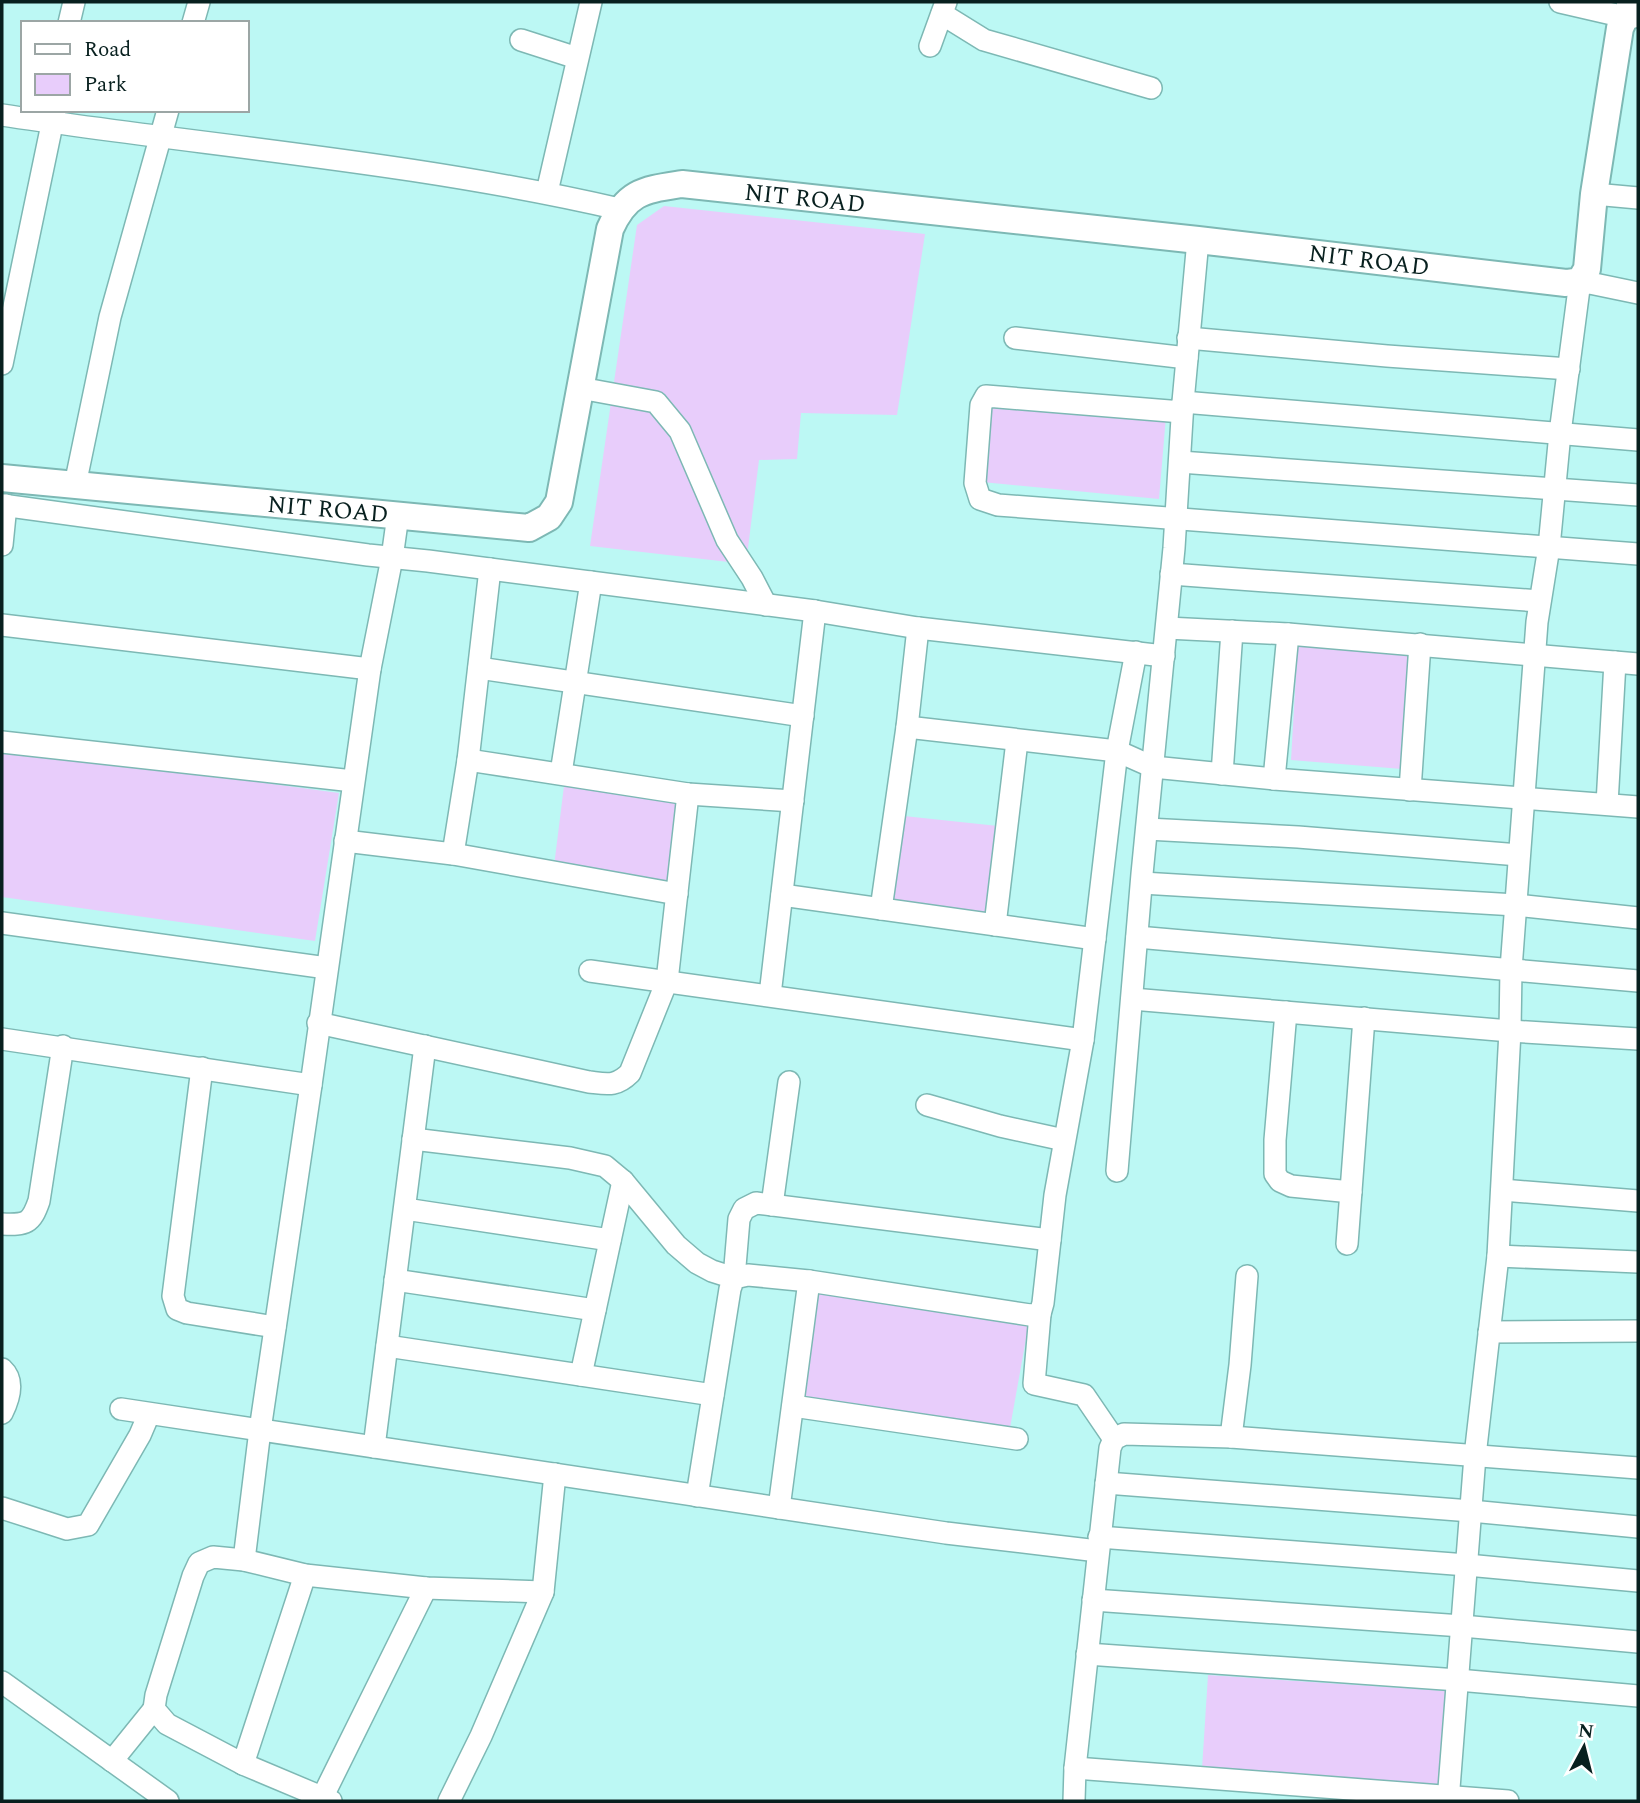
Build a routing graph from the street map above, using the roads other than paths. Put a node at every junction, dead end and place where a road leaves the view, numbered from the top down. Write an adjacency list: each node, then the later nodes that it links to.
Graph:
1 (74, 2): 7 (street)
2 (199, 2): 8 (street)
3 (591, 2): 11 (street)
4 (1560, 2): 6 (street)
5 (944, 8): 10 (street); 12 (street)
6 (1630, 10): 18 (main road)
7 (69, 21)
8 (194, 21)
9 (521, 40): 11 (street)
10 (930, 46)
11 (577, 58): 17 (street)
12 (1151, 88)
13 (167, 112): 16 (street)
14 (2, 115): 15 (street)
15 (54, 117): 16 (street); 26 (street)
16 (160, 138): 17 (street); 34 (street)
17 (547, 192): 20 (street)
18 (1594, 194): 19 (street); 22 (main road)
19 (1638, 198)
20 (619, 209): 21 (main road, NIT ROAD); 28 (main road, NIT ROAD)
21 (1198, 240): 22 (main road, NIT ROAD); 25 (street)
22 (1580, 281): 23 (street); 27 (street)
23 (1638, 293)
24 (1015, 338): 25 (street)
25 (1188, 348): 27 (street); 29 (street)
26 (2, 364)
27 (1569, 369): 30 (street)
28 (580, 388): 38 (main road, NIT ROAD); 48 (street)
29 (1183, 407): 30 (street); 32 (street); 39 (street)
30 (1560, 433): 31 (street); 35 (street)
31 (1638, 440)
32 (1180, 462): 35 (street); 39 (street)
33 (2, 478): 34 (main road, NIT ROAD)
34 (75, 485): 38 (main road, NIT ROAD)
35 (1556, 488): 36 (street); 41 (street)
36 (1638, 495)
37 (4, 505): 40 (street); 43 (street)
38 (398, 515): 43 (street)
39 (1176, 520): 41 (street); 45 (street)
40 (2, 545)
41 (1549, 547): 42 (street); 47 (street)
42 (1638, 554)
43 (392, 558): 44 (street); 62 (street)
44 (490, 569): 46 (street); 61 (street)
45 (1171, 574): 47 (street); 52 (street)
46 (591, 582): 48 (street); 63 (street)
47 (1539, 601): 57 (street)
48 (766, 605): 49 (street)
49 (815, 611): 51 (street); 64 (street)
50 (2, 625): 62 (street)
51 (918, 628): 56 (street); 65 (street)
52 (1167, 628): 53 (street); 58 (street)
53 (1232, 631): 54 (street); 72 (street)
54 (1288, 634): 55 (street); 73 (street)
55 (1420, 644): 57 (street); 75 (street)
56 (1136, 652): 58 (street); 68 (street)
57 (1534, 655): 59 (street); 77 (street)
58 (1164, 656): 70 (street)
59 (1615, 662): 60 (street); 79 (street)
60 (1638, 664)
61 (479, 668): 63 (street); 69 (street)
62 (370, 669): 74 (street)
63 (576, 683): 64 (street); 71 (street)
64 (803, 716): 78 (street)
65 (907, 726): 66 (street); 89 (street)
66 (1017, 741): 68 (street); 92 (street)
67 (2, 742): 74 (street)
68 (1117, 751): 70 (street); 94 (street)
69 (468, 760): 71 (street); 83 (street)
70 (1153, 767): 72 (street); 81 (street)
71 (561, 773): 76 (street)
72 (1222, 774): 73 (street)
73 (1274, 779): 75 (street)
74 (353, 781): 82 (street)
75 (1410, 790): 77 (street)
76 (688, 794): 78 (street); 86 (street)
77 (1524, 799): 79 (street); 84 (street)
78 (793, 801): 87 (street)
79 (1607, 804): 80 (street)
80 (1638, 807)
81 (1147, 830): 84 (street); 85 (street)
82 (345, 841): 83 (street); 95 (street)
83 (453, 854): 86 (street)
84 (1519, 855): 88 (street)
85 (1142, 883): 88 (street); 93 (street)
86 (677, 894): 98 (street)
87 (782, 895): 89 (street); 100 (street)
88 (1516, 905): 90 (street); 96 (street)
89 (881, 909): 92 (street)
90 (1638, 918)
91 (2, 923): 95 (street)
92 (995, 925): 94 (street)
93 (1137, 937): 96 (street); 101 (street)
94 (1095, 939): 108 (street)
95 (327, 968): 104 (street)
96 (1511, 969): 99 (street); 105 (street)
97 (590, 971): 98 (street)
98 (667, 981): 100 (street); 110 (street)
99 (1638, 981)
100 (770, 995): 108 (street)
101 (1132, 999): 102 (street); 117 (street)
102 (1286, 1012): 103 (street); 120 (street)
103 (1364, 1018): 105 (street); 120 (street)
104 (318, 1023): 110 (street); 113 (street)
105 (1510, 1031): 107 (street); 119 (street)
106 (2, 1038): 109 (street)
107 (1638, 1039)
108 (1083, 1040): 116 (street)
109 (63, 1046): 111 (street); 124 (street)
110 (425, 1046): 115 (street)
111 (202, 1068): 113 (street); 137 (street)
112 (789, 1082): 122 (street)
113 (311, 1086): 137 (street)
114 (927, 1105): 116 (street)
115 (413, 1139): 118 (street); 123 (street)
116 (1063, 1147): 126 (street)
117 (1117, 1171)
118 (623, 1181): 125 (street); 131 (street)
119 (1502, 1190): 121 (street); 129 (street)
120 (1351, 1192): 127 (street)
121 (1638, 1200)
122 (772, 1205): 126 (street); 131 (street)
123 (404, 1209): 125 (street); 132 (street)
124 (2, 1224)
125 (610, 1240): 134 (street)
126 (1050, 1240): 135 (street)
127 (1347, 1244)
128 (1638, 1262): 129 (street)
129 (1497, 1264): 136 (street)
130 (1247, 1276): 148 (street)
131 (734, 1278): 133 (street); 142 (street)
132 (395, 1280): 134 (street); 139 (street)
133 (809, 1281): 135 (street); 143 (street)
134 (595, 1310): 141 (street)
135 (1040, 1314): 150 (street)
136 (1490, 1325): 138 (street); 152 (street)
137 (275, 1327): 147 (street)
138 (1638, 1331)
139 (387, 1346): 141 (street); 151 (street)
140 (2, 1369): 145 (street)
141 (581, 1375): 142 (street)
142 (713, 1395): 156 (street)
143 (793, 1406): 149 (street); 158 (street)
144 (121, 1409): 146 (street)
145 (2, 1413)
146 (149, 1414): 147 (street); 157 (street)
147 (260, 1430): 151 (street); 162 (street)
148 (1231, 1437): 150 (street); 152 (street)
149 (1017, 1439)
150 (1114, 1439): 155 (street)
151 (374, 1447): 154 (street)
152 (1475, 1456): 153 (street); 159 (street)
153 (1638, 1468)
154 (555, 1475): 156 (street); 167 (street)
155 (1106, 1483): 159 (street); 161 (street)
156 (697, 1496): 158 (street)
157 (2, 1508)
158 (779, 1508): 161 (street)
159 (1471, 1511): 160 (street); 163 (street)
160 (1638, 1527)
161 (1098, 1544): 163 (street); 168 (street)
162 (244, 1560): 164 (street); 175 (street)
163 (1467, 1565): 165 (street); 169 (street)
164 (305, 1575): 166 (street); 177 (street)
165 (1638, 1581)
166 (426, 1588): 167 (street); 180 (street)
167 (543, 1592): 182 (street)
168 (1093, 1600): 169 (street); 171 (street)
169 (1462, 1626): 170 (street); 172 (street)
170 (1638, 1643)
171 (1087, 1654): 172 (street); 178 (street)
172 (1458, 1680): 174 (street); 179 (street)
173 (3, 1686): 176 (street)
174 (1638, 1696)
175 (154, 1709): 176 (street); 177 (street)
176 (112, 1761): 181 (street)
177 (243, 1763): 180 (street)
178 (1075, 1768): 179 (street); 183 (street)
179 (1448, 1799): 184 (street)
180 (326, 1800)
181 (168, 1801)
182 (449, 1801)
183 (1074, 1801)
184 (1508, 1801)

